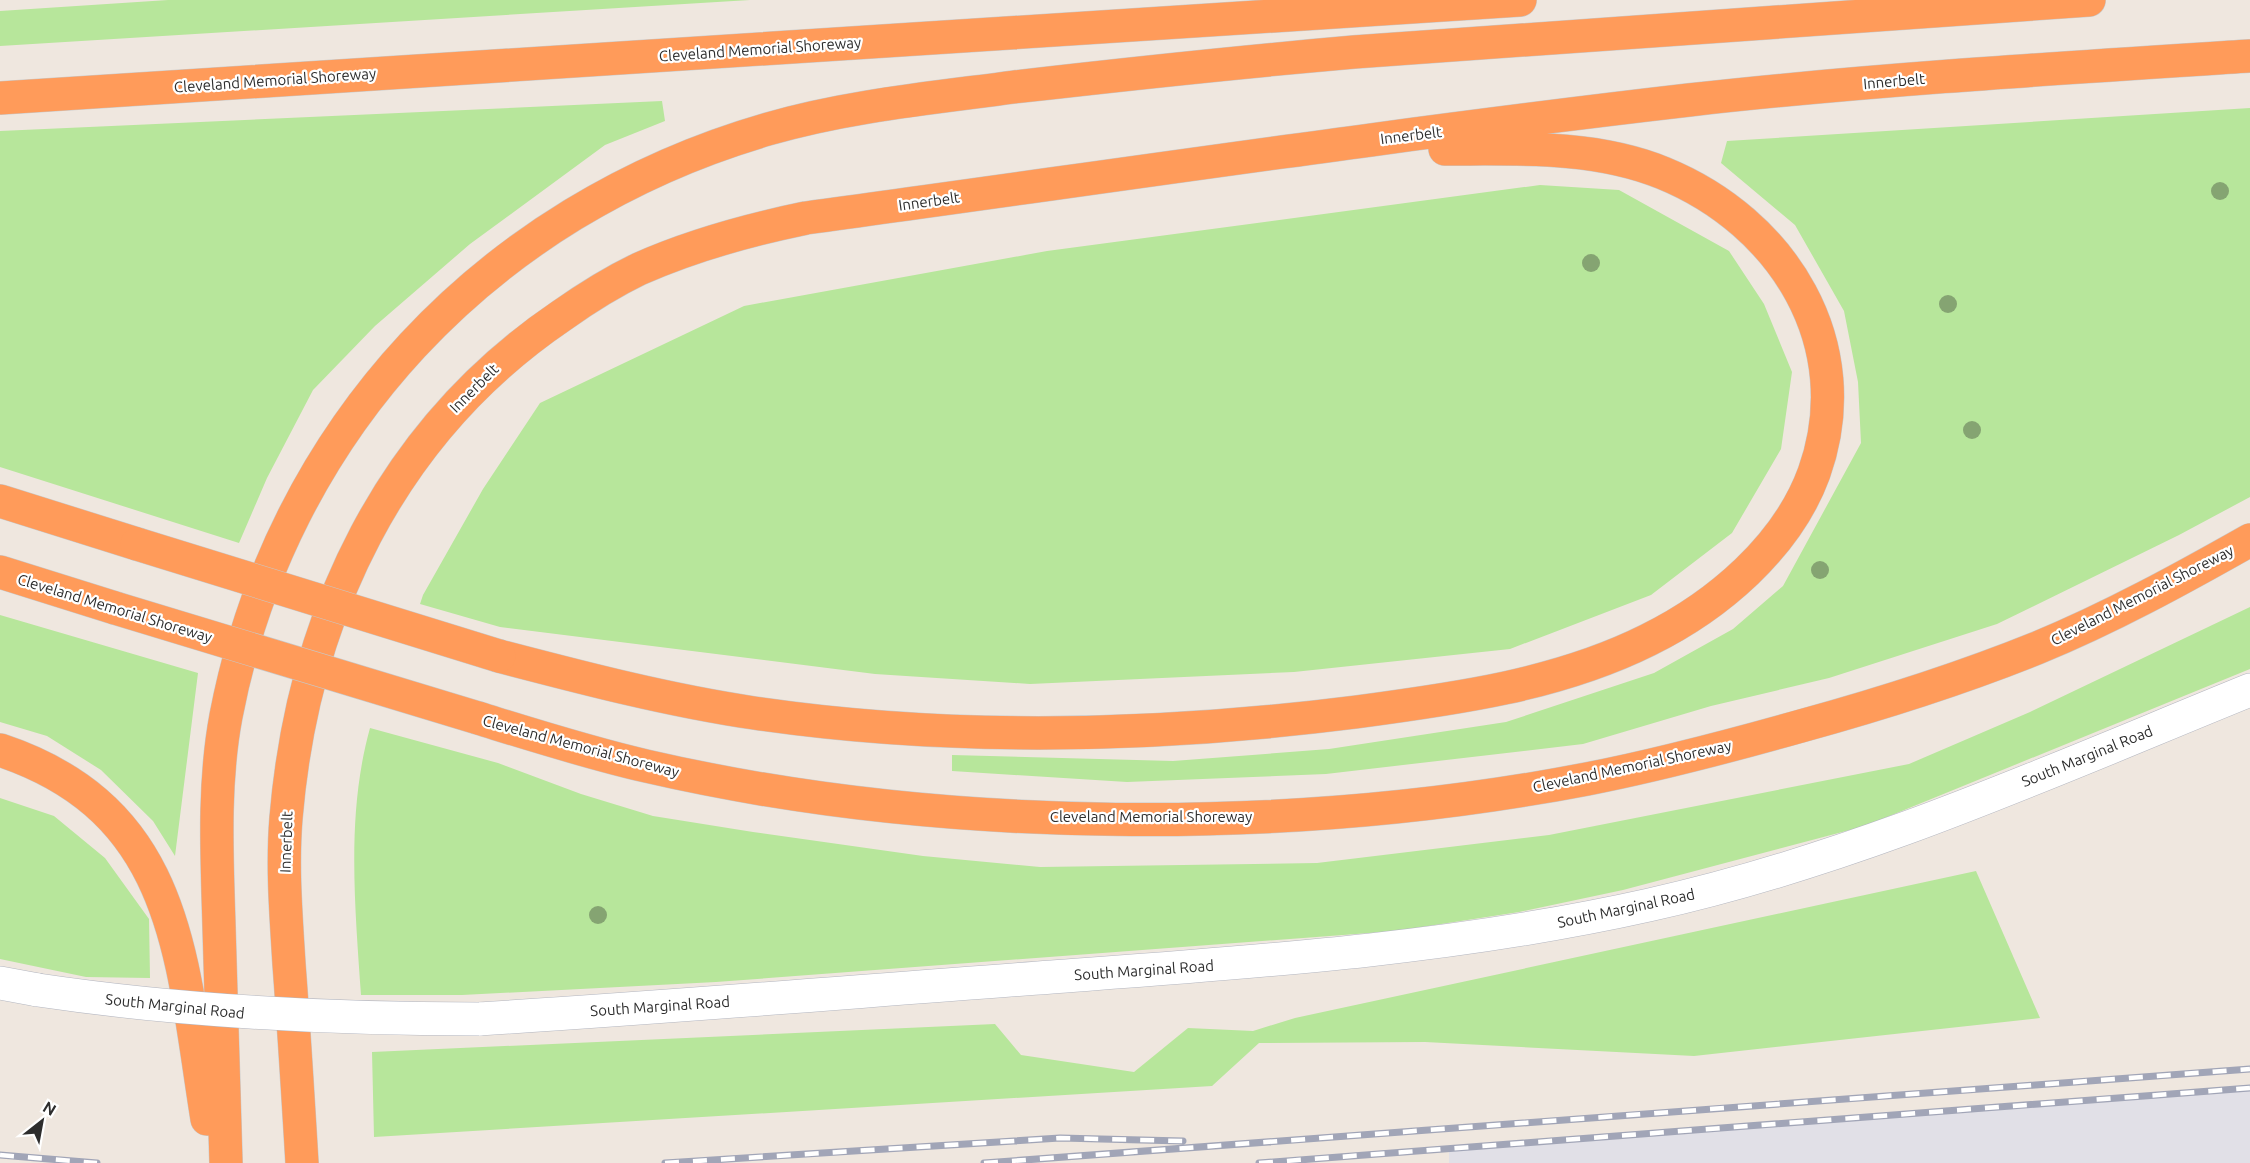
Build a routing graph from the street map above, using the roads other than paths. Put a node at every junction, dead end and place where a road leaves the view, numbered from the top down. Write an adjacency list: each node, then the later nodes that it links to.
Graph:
1 (1520, 0): 4 (highway, Cleveland Memorial Shoreway)
2 (2089, 0): 13 (highway)
3 (2250, 56): 5 (highway, Innerbelt)
4 (0, 98)
5 (1311, 148): 6 (highway, bridge); 14 (highway, Innerbelt)
6 (0, 501)
7 (2250, 540): 8 (highway, Cleveland Memorial Shoreway, bridge)
8 (0, 572)
9 (2250, 690): 11 (street, South Marginal Road, bridge)
10 (0, 750): 12 (highway)
11 (0, 983)
12 (214, 1163)
13 (226, 1163)
14 (302, 1163)

